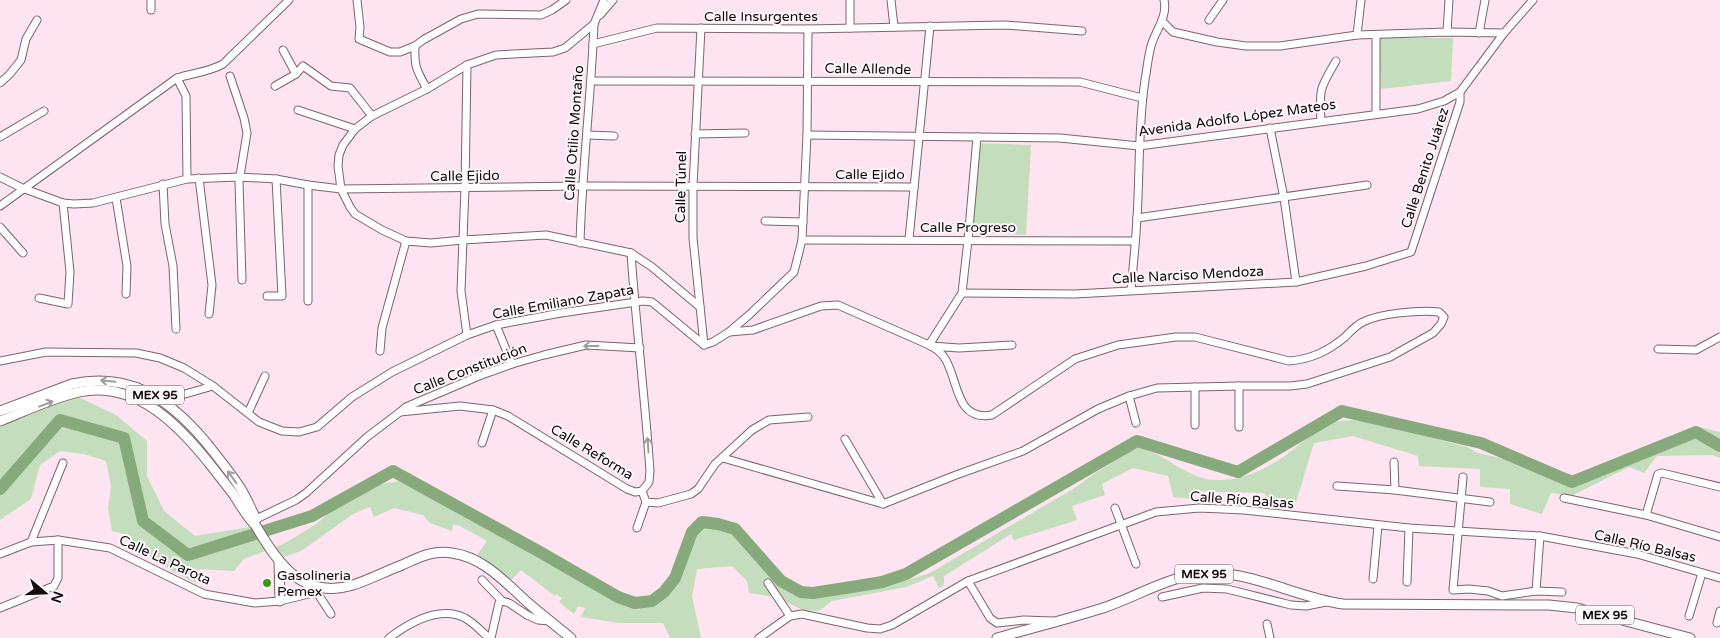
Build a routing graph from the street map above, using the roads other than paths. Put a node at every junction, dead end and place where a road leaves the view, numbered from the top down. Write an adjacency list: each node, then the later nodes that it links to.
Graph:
1 (151, 0): 17 (street)
2 (289, 0): 41 (street)
3 (358, 0): 35 (street)
4 (566, 0): 35 (street)
5 (613, 0): 18 (street)
6 (850, 0): 26 (street)
7 (891, 0): 24 (street)
8 (1164, 0): 21 (street)
9 (1213, 0): 16 (street)
10 (1223, 0): 16 (street)
11 (1361, 0): 32 (street)
12 (1449, 0): 29 (street)
13 (1485, 0): 30 (street)
14 (1533, 0): 31 (street, Avenida Adolfo López Mateos)
15 (602, 1): 18 (street)
16 (1217, 8): 20 (street)
17 (151, 10)
18 (597, 17): 22 (street)
19 (37, 20): 46 (street)
20 (1209, 20)
21 (1162, 21): 32 (street); 50 (street)
22 (594, 24): 34 (street, Calle Otilio Montaño); 38 (street)
23 (930, 26): 24 (street, Calle Insurgentes); 28 (street, Calle Insurgentes); 45 (street)
24 (894, 27): 26 (street, Calle Insurgentes)
25 (701, 28): 27 (street, Calle Insurgentes); 34 (street, Calle Insurgentes); 43 (street, Calle Túnel)
26 (850, 28): 27 (street, Calle Insurgentes)
27 (808, 29): 44 (street)
28 (1082, 31)
29 (1447, 32): 30 (street); 33 (street)
30 (1479, 33): 31 (street)
31 (1504, 33): 49 (street, Avenida Adolfo López Mateos)
32 (1357, 35): 33 (street)
33 (1376, 35): 53 (street)
34 (593, 44): 42 (street, Calle Otilio Montaño)
35 (415, 46): 48 (street)
36 (283, 50): 39 (street)
37 (1336, 61): 55 (street)
38 (467, 65): 48 (street); 81 (street)
39 (296, 74): 47 (street); 54 (street)
40 (230, 76): 68 (street)
41 (177, 78): 70 (street); 79 (street)
42 (591, 81): 43 (street, Calle Allende); 60 (street, Calle Otilio Montaño)
43 (698, 81): 44 (street, Calle Allende); 59 (street, Calle Túnel)
44 (809, 81): 45 (street, Calle Allende); 61 (street)
45 (924, 82): 50 (street, Calle Allende); 62 (street)
46 (0, 83)
47 (275, 86)
48 (428, 89): 54 (street)
49 (1460, 92): 53 (street, Avenida Adolfo López Mateos); 97 (street, Calle Benito Juárez)
50 (1142, 98): 66 (street)
51 (298, 110): 57 (street)
52 (44, 111): 63 (street)
53 (1376, 113): 55 (street, Avenida Adolfo López Mateos)
54 (372, 116): 57 (street)
55 (1321, 121): 56 (street, Avenida Adolfo López Mateos)
56 (1270, 128): 66 (street, Avenida Adolfo López Mateos); 83 (street)
57 (355, 129): 80 (street)
58 (745, 133): 59 (street)
59 (695, 134): 76 (street, Calle Túnel)
60 (587, 135): 64 (street); 75 (street, Calle Otilio Montaño)
61 (807, 135): 62 (street, Avenida Adolfo López Mateos); 77 (street)
62 (920, 135): 65 (street, Avenida Adolfo López Mateos); 78 (street)
63 (0, 136)
64 (614, 136)
65 (977, 138): 66 (street, Avenida Adolfo López Mateos); 93 (street)
66 (1139, 146): 86 (street)
67 (0, 177): 79 (street, Calle Ejido)
68 (239, 177): 69 (street, Calle Ejido); 71 (street, Calle Ejido); 100 (street)
69 (199, 178): 70 (street, Calle Ejido); 110 (street)
70 (187, 179): 72 (street, Calle Ejido)
71 (276, 179): 73 (street, Calle Ejido); 105 (street)
72 (162, 184): 82 (street, Calle Ejido); 112 (street)
73 (308, 185): 80 (street, Calle Ejido); 107 (street)
74 (1367, 185): 83 (street)
75 (582, 186): 76 (street, Calle Ejido); 81 (street, Calle Ejido); 96 (street, Calle Otilio Montaño)
76 (693, 186): 77 (street, Calle Ejido); 109 (street, Calle Túnel)
77 (804, 186): 78 (street, Calle Ejido); 88 (street)
78 (914, 187): 92 (street)
79 (22, 188): 84 (street, Calle Ejido); 85 (street)
80 (341, 188): 81 (street, Calle Ejido); 94 (street)
81 (465, 188): 90 (street)
82 (116, 198): 84 (street, Calle Ejido); 104 (street)
83 (1284, 198): 86 (street); 101 (street)
84 (63, 203): 106 (street)
85 (0, 206)
86 (1137, 218): 95 (street)
87 (765, 221): 88 (street)
88 (803, 222): 91 (street)
89 (0, 227): 98 (street)
90 (462, 240): 94 (street); 96 (street); 114 (street)
91 (802, 240): 92 (street, Calle Progreso); 113 (street)
92 (909, 240): 93 (street, Calle Progreso)
93 (968, 240): 95 (street, Calle Progreso); 103 (street)
94 (406, 241): 121 (street)
95 (1134, 241): 102 (street)
96 (580, 243): 99 (street)
97 (1411, 252): 101 (street, Calle Narciso Mendoza)
98 (24, 253)
99 (631, 253): 108 (street); 109 (street)
100 (242, 280)
101 (1296, 282): 102 (street, Calle Narciso Mendoza)
102 (1131, 290): 103 (street, Calle Narciso Mendoza)
103 (962, 293): 117 (street)
104 (126, 294)
105 (267, 296)
106 (39, 298)
107 (308, 301)
108 (634, 303): 111 (street, Calle Emiliano Zapata); 116 (street, Calle Emiliano Zapata); 119 (street)
109 (700, 307): 116 (street, Calle Túnel)
110 (209, 314)
111 (496, 325): 114 (street, Calle Emiliano Zapata); 123 (street)
112 (176, 329)
113 (729, 332): 116 (street); 117 (street)
114 (467, 335): 133 (street, Calle Emiliano Zapata)
115 (1720, 337): 120 (street)
116 (704, 345)
117 (930, 345): 118 (street); 126 (street)
118 (1012, 346)
119 (640, 348): 123 (street, Calle Constitución, one-way to 123); 148 (street, one-way to 119)
120 (1658, 349)
121 (380, 351)
122 (0, 361): 125 (street, Calle Emiliano Zapata)
123 (512, 364): 132 (street, Calle Constitución)
124 (265, 376): 133 (street)
125 (213, 386): 128 (street); 133 (street, Calle Emiliano Zapata)
126 (1240, 386): 127 (street); 138 (street)
127 (1195, 387): 129 (street); 137 (street)
128 (149, 392): 131 (main road, MEX 95, one-way to 131); 156 (main road, MEX 95, one-way to 128)
129 (1129, 396): 136 (street); 153 (street)
130 (493, 410): 132 (street, Calle Reforma); 140 (street); 148 (street, Calle Reforma)
131 (0, 411)
132 (400, 412): 156 (street)
133 (248, 413)
134 (808, 417): 141 (street)
135 (0, 421): 156 (main road, MEX 95, one-way to 156)
136 (1136, 422)
137 (1195, 424)
138 (1239, 427)
139 (844, 439): 153 (street)
140 (482, 443)
141 (723, 458): 151 (street); 153 (street)
142 (1394, 462): 147 (street)
143 (63, 463): 165 (street)
144 (1463, 476): 149 (street)
145 (1337, 486): 147 (street)
146 (1720, 487): 155 (street)
147 (1395, 490): 149 (street)
148 (642, 491): 151 (street, Calle Reforma)
149 (1461, 498): 152 (street); 161 (street)
150 (1564, 498): 155 (street)
151 (646, 502): 159 (street)
152 (1490, 502)
153 (883, 504)
154 (1115, 508): 157 (street)
155 (1646, 515): 163 (street)
156 (256, 524): 167 (main road, MEX 95)
157 (1121, 525): 158 (street, Calle Río Balsas); 168 (street); 173 (street, Calle Río Balsas)
158 (1378, 526): 160 (street, Calle Río Balsas); 171 (street)
159 (637, 528)
160 (1410, 528): 161 (street, Calle Río Balsas); 174 (street)
161 (1459, 530): 162 (street, Calle Río Balsas); 179 (street)
162 (1540, 536): 169 (street, Calle Río Balsas); 177 (street)
163 (1720, 537)
164 (58, 540): 165 (street, Calle La Parota); 181 (street, Calle La Parota); 185 (street)
165 (31, 542): 166 (street, Calle La Parota)
166 (0, 554)
167 (279, 562): 176 (main road, MEX 95); 181 (main road)
168 (1136, 564)
169 (1702, 573): 170 (street, Calle Río Balsas); 189 (street)
170 (1720, 578)
171 (1373, 579)
172 (482, 580): 182 (street)
173 (968, 582): 188 (street, Calle Río Balsas); 190 (street)
174 (1407, 582)
175 (768, 583): 188 (street)
176 (317, 589): 181 (street, Calle La Parota); 187 (street); 191 (main road, MEX 95)
177 (1536, 591): 178 (street); 179 (street)
178 (1562, 592)
179 (1502, 596): 184 (street)
180 (1162, 597): 183 (street)
181 (280, 601)
182 (502, 601): 191 (street); 195 (street)
183 (1326, 602): 184 (main road, MEX 95); 190 (main road, MEX 95)
184 (1497, 605): 200 (main road, MEX 95)
185 (0, 608)
186 (1720, 611): 192 (street)
187 (331, 614)
188 (790, 616): 197 (street)
189 (1690, 616)
190 (1058, 621): 198 (main road, MEX 95)
191 (550, 622): 196 (main road, MEX 95)
192 (1717, 623)
193 (1266, 624): 199 (street)
194 (389, 638): 195 (street)
195 (490, 638)
196 (571, 638)
197 (759, 638)
198 (997, 638)
199 (1270, 638)
200 (1690, 638)

